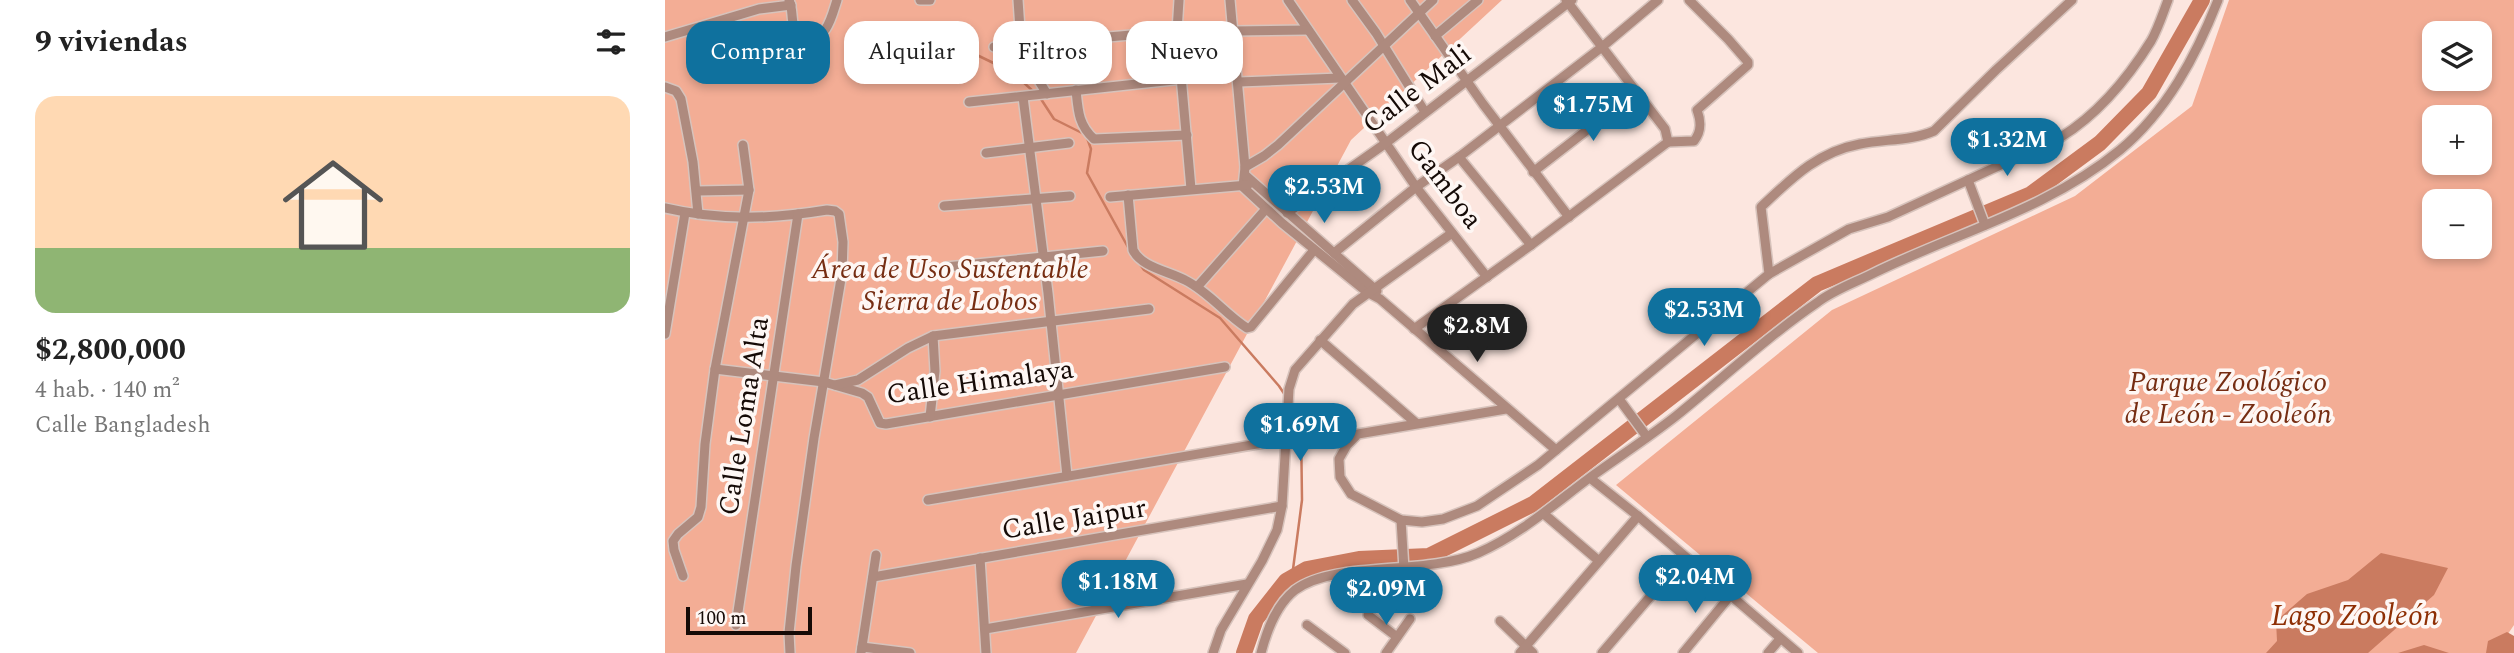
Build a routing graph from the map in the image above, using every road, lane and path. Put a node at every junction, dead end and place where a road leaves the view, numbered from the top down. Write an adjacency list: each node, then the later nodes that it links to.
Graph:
1 (837, 0): 18 (street)
2 (920, 0): 3 (street)
3 (930, 0)
4 (1018, 0): 20 (street)
5 (1179, 0): 21 (street)
6 (1230, 0): 22 (street)
7 (1288, 0): 23 (street, Gamboa)
8 (1352, 0): 27 (street)
9 (1409, 0): 19 (street)
10 (1433, 0): 19 (street)
11 (1478, 0): 25 (street)
12 (1658, 0): 28 (street)
13 (1689, 0): 45 (street)
14 (2072, 0): 81 (street)
15 (2168, 0): 54 (street)
16 (2218, 0): 73 (street)
17 (1569, 1): 28 (street); 29 (street, Calle Mali)
18 (790, 2): 26 (street)
19 (1418, 14): 25 (street); 27 (street)
20 (1019, 21)
21 (1178, 21)
22 (1232, 21)
23 (1308, 30): 24 (street); 30 (street, Gamboa)
24 (1243, 31)
25 (1435, 36): 29 (street)
26 (665, 37)
27 (1385, 47): 30 (street); 42 (street)
28 (1602, 47): 38 (street); 43 (street)
29 (1466, 80): 42 (street, Calle Mali); 43 (street)
30 (1342, 81): 31 (street); 47 (street, Gamboa); 52 (street)
31 (1243, 82)
32 (1041, 84): 39 (street)
33 (1134, 84): 37 (street)
34 (1183, 84): 44 (street)
35 (1238, 84): 52 (street)
36 (665, 87): 59 (street)
37 (1076, 90): 39 (street); 44 (street)
38 (1636, 92): 45 (street); 53 (street)
39 (1047, 94): 40 (street)
40 (1023, 97): 41 (street); 49 (street)
41 (969, 102)
42 (1425, 111): 47 (street, Calle Mali)
43 (1499, 125): 51 (street); 53 (street)
44 (1187, 135): 57 (street)
45 (1668, 142): 71 (street)
46 (1069, 143): 49 (street)
47 (1386, 143): 56 (street, Gamboa); 70 (street, Calle Mali)
48 (743, 145): 58 (street)
49 (1028, 147): 50 (street); 63 (street)
50 (986, 153)
51 (1459, 157): 56 (street); 75 (street)
52 (1245, 171): 55 (street)
53 (1533, 172): 71 (street)
54 (1970, 183): 73 (street); 81 (street)
55 (1248, 185): 57 (street); 66 (street); 70 (street)
56 (1416, 187): 74 (street, Gamboa); 78 (street)
57 (1191, 189): 60 (street)
58 (748, 190): 59 (street); 72 (street)
59 (697, 191): 68 (street)
60 (1128, 195): 62 (street); 83 (street)
61 (1070, 196): 63 (street)
62 (1110, 197)
63 (1034, 198): 64 (street); 79 (street)
64 (944, 206)
65 (665, 208): 67 (street)
66 (1266, 209): 76 (street); 83 (street)
67 (685, 213): 68 (street); 88 (street)
68 (698, 214): 72 (street)
69 (798, 214): 72 (street); 93 (street, Calle Loma Alta); 94 (street)
70 (1287, 214): 78 (street)
71 (1569, 217): 75 (street)
72 (744, 219): 92 (street)
73 (1984, 220): 100 (street)
74 (1452, 233): 82 (street, Gamboa); 84 (street)
75 (1531, 246): 82 (street)
76 (1314, 250): 83 (street); 84 (street)
77 (1103, 251): 79 (street)
78 (1333, 253): 84 (street)
79 (1043, 257): 80 (street); 86 (street)
80 (946, 267)
81 (1769, 274): 96 (street)
82 (1487, 277): 87 (street)
83 (1198, 286)
84 (1371, 290): 87 (street); 90 (street)
85 (1149, 309): 86 (street)
86 (1051, 322): 89 (street); 95 (street)
87 (1414, 329): 97 (street)
88 (665, 334)
89 (933, 336): 94 (street); 98 (street)
90 (1320, 340): 99 (street); 101 (street)
91 (1225, 367): 95 (street, Calle Himalaya)
92 (715, 369): 93 (street, Calle Himalaya); 115 (street)
93 (773, 376): 94 (street, Calle Himalaya); 122 (street, Calle Loma Alta)
94 (829, 384): 98 (street, Calle Himalaya); 131 (street)
95 (1057, 396): 98 (street, Calle Himalaya); 103 (street)
96 (1622, 403): 100 (street); 102 (street)
97 (1506, 409): 99 (street); 102 (street)
98 (930, 417)
99 (1416, 423): 109 (street)
100 (1644, 433): 104 (street)
101 (1287, 439): 103 (street); 106 (street)
102 (1556, 450): 109 (street)
103 (1067, 476): 105 (street)
104 (1590, 478): 107 (street); 108 (street)
105 (928, 500)
106 (1282, 506): 112 (street, Calle Jaipur); 117 (street)
107 (1544, 514): 113 (street); 114 (street)
108 (1638, 516): 111 (street); 113 (street)
109 (1401, 520): 114 (street)
110 (876, 555): 116 (street)
111 (1684, 557): 118 (street); 138 (street)
112 (980, 558): 116 (street, Calle Jaipur); 124 (street)
113 (1599, 561): 129 (street)
114 (1403, 565): 127 (street)
115 (683, 576)
116 (873, 577): 128 (street)
117 (1247, 584): 124 (street); 134 (street)
118 (1730, 596): 126 (street); 139 (street)
119 (1369, 615): 125 (street)
120 (1410, 619): 125 (street)
121 (1500, 621): 129 (street)
122 (736, 625)
123 (1307, 625): 136 (street)
124 (985, 629): 133 (street)
125 (1397, 637): 137 (street)
126 (1780, 639): 130 (street); 140 (street)
127 (1262, 649): 135 (street)
128 (862, 650): 132 (street)
129 (1527, 651)
130 (1792, 651)
131 (790, 653)
132 (910, 653)
133 (986, 653)
134 (1213, 653)
135 (1271, 653)
136 (1345, 653)
137 (1386, 653)
138 (1602, 653)
139 (1683, 653)
140 (1768, 653)

